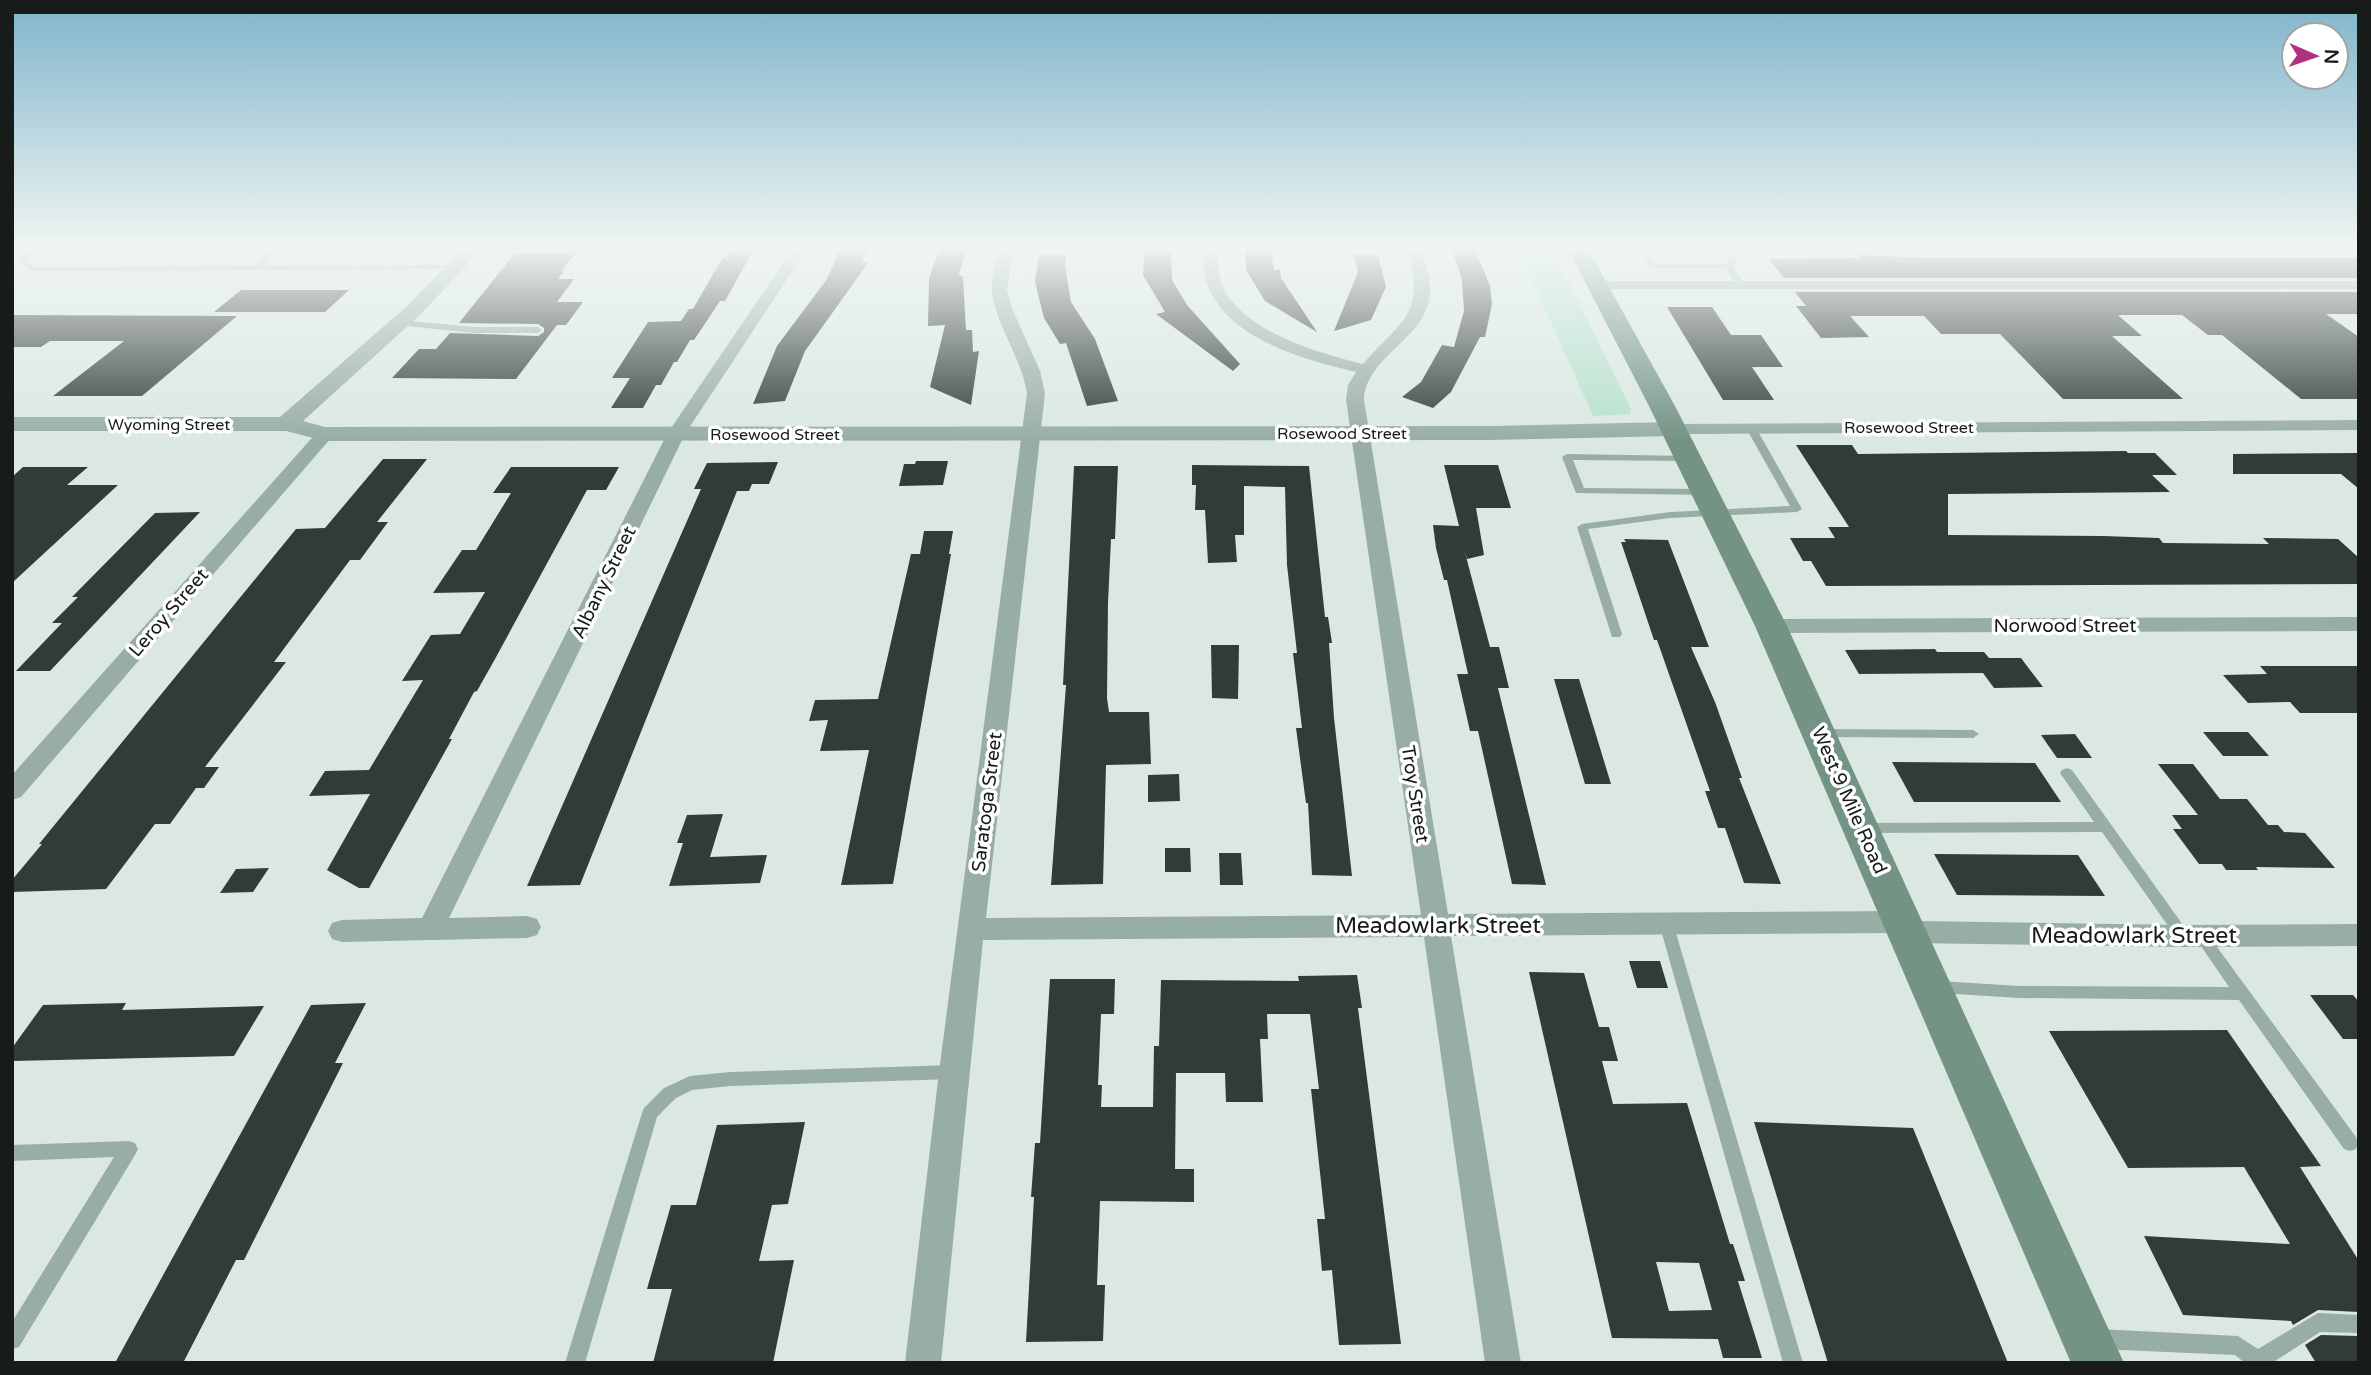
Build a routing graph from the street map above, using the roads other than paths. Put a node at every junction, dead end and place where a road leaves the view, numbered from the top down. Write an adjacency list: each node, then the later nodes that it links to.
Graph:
1 (410, 313): 7 (street)
2 (757, 313): 17 (street, Albany Street)
3 (1006, 313): 18 (street, Saratoga Street)
4 (1237, 313): 9 (street)
5 (1417, 313): 9 (street, Troy Street)
6 (1612, 313): 14 (main road, West 9 Mile Road)
7 (400, 323): 8 (lane); 11 (street)
8 (538, 330)
9 (1366, 370): 15 (street, Troy Street)
10 (12, 424): 11 (street, Wyoming Street)
11 (286, 424): 16 (street, Wyoming Street)
12 (2359, 425): 13 (street, Rosewood Street)
13 (1751, 428): 14 (street, Rosewood Street); 20 (lane)
14 (1673, 429): 15 (street, Rosewood Street); 19 (main road, West 9 Mile Road)
15 (1360, 433): 18 (street, Rosewood Street); 31 (street, Troy Street)
16 (325, 434): 17 (street, Rosewood Street); 27 (street, Leroy Street)
17 (676, 434): 18 (street, Rosewood Street); 34 (street, Albany Street)
18 (1030, 434): 35 (street, Saratoga Street)
19 (1687, 458): 20 (main road, West 9 Mile Road); 20 (lane)
20 (1711, 502): 22 (main road, West 9 Mile Road); 23 (lane)
21 (2359, 624): 22 (street, Norwood Street)
22 (1771, 626): 24 (main road, West 9 Mile Road)
23 (1616, 634)
24 (1820, 733): 25 (lane); 29 (main road, West 9 Mile Road)
25 (1973, 734)
26 (2067, 773): 28 (lane)
27 (12, 791)
28 (2106, 827): 29 (lane); 38 (lane)
29 (1863, 828): 33 (main road, West 9 Mile Road)
30 (1666, 923): 31 (street, Meadowlark Street); 33 (street, Meadowlark Street); 51 (lane)
31 (1436, 925): 35 (street, Meadowlark Street); 50 (street, Troy Street)
32 (527, 927): 34 (street)
33 (1906, 927): 38 (street, Meadowlark Street); 39 (main road, West 9 Mile Road)
34 (430, 929): 36 (street)
35 (971, 929): 41 (street, Saratoga Street)
36 (342, 931)
37 (2359, 935): 38 (street, Meadowlark Street)
38 (2192, 936): 40 (lane)
39 (1931, 986): 40 (lane); 46 (main road, West 9 Mile Road)
40 (2242, 994): 42 (lane)
41 (954, 1072): 48 (lane); 49 (street, Saratoga Street)
42 (2350, 1143)
43 (12, 1153): 45 (lane)
44 (2359, 1324): 47 (lane)
45 (12, 1340)
46 (2093, 1350): 47 (lane)
47 (2260, 1361)
48 (575, 1363)
49 (923, 1363)
50 (1503, 1363)
51 (1793, 1363)

